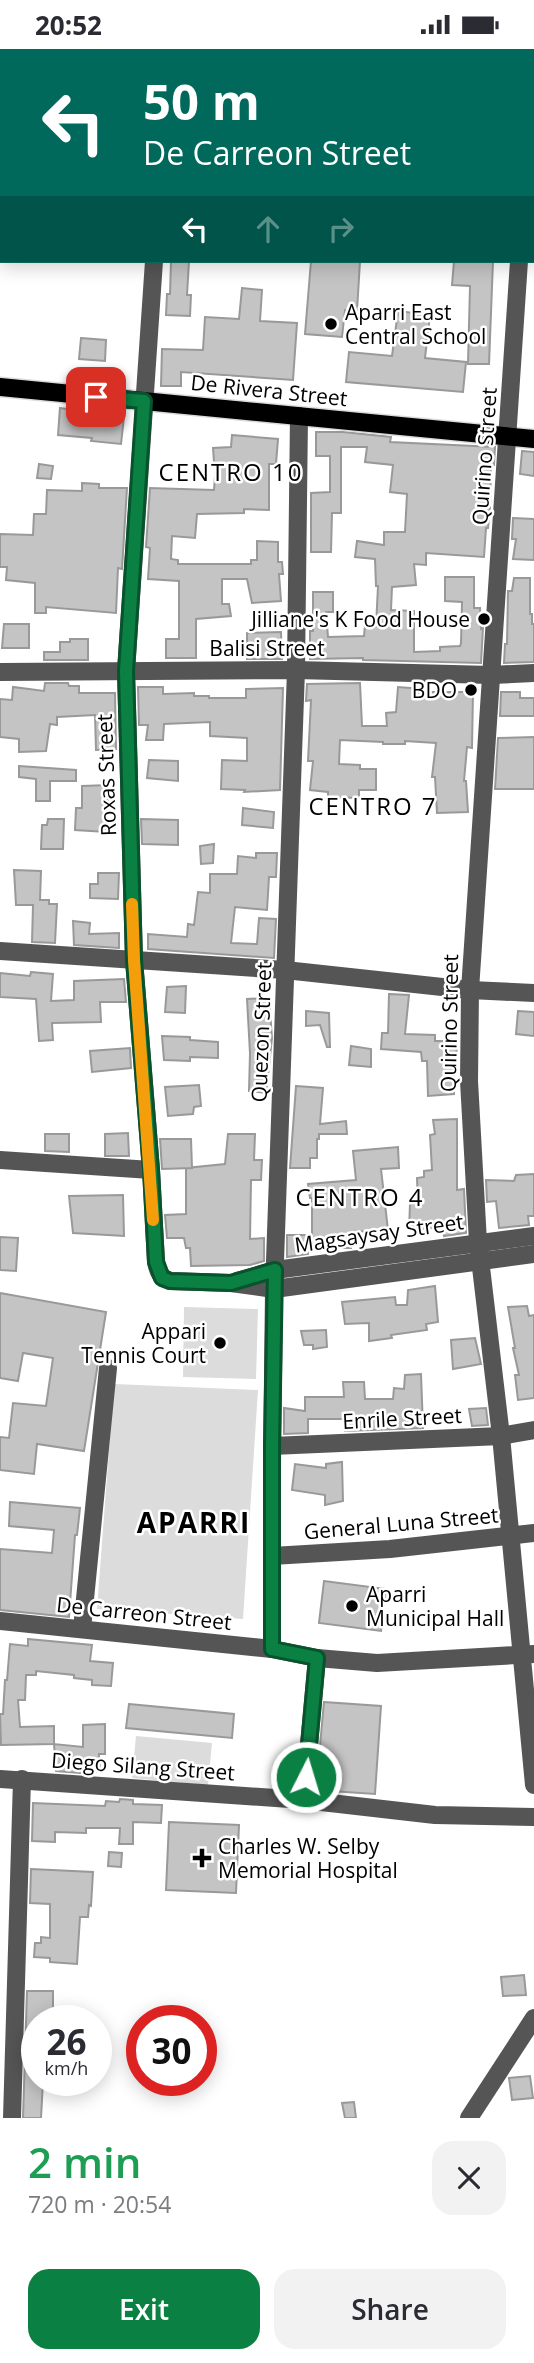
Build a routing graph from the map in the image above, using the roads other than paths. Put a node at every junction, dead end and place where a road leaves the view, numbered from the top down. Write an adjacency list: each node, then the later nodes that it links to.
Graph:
1 (154, 263): 4 (street, Roxas Street)
2 (519, 263): 6 (street, Quirino Street)
3 (0, 387): 4 (main road, De Rivera Street)
4 (144, 401): 5 (main road, De Rivera Street); 9 (street, Roxas Street)
5 (299, 416): 6 (main road, De Rivera Street); 8 (street, Quezon Street)
6 (508, 437): 7 (main road, De Rivera Street); 12 (street, Quirino Street)
7 (534, 439)
8 (296, 670): 9 (street, Balisi Street); 12 (street, Balisi Street); 15 (street, Quezon Street)
9 (126, 671): 10 (street, Balisi Street); 14 (street, Roxas Street)
10 (0, 672)
11 (534, 673): 12 (street, Balisi Street)
12 (491, 675): 16 (street, Quirino Street)
13 (0, 951): 14 (street)
14 (134, 960): 15 (street); 19 (street, Roxas Street)
15 (285, 970): 16 (street); 24 (street, Quezon Street)
16 (470, 991): 17 (street); 21 (street, Quirino Street)
17 (534, 993)
18 (0, 1160): 19 (street)
19 (151, 1170): 25 (street, Roxas Street)
20 (534, 1236): 21 (street, Magsaysay Street)
21 (478, 1243): 23 (street, Quirino Street); 24 (street, Magsaysay Street)
22 (534, 1254): 23 (street, Magsaysay Street)
23 (480, 1261): 27 (street, Magsaysay Street); 30 (street, Quirino Street)
24 (275, 1270): 26 (street, Magsaysay Street); 27 (street, Quezon Street)
25 (170, 1281): 26 (street, Magsaysay Street)
26 (231, 1283): 27 (street, Magsaysay Street)
27 (274, 1289): 31 (street, Quezon Street)
28 (108, 1368): 36 (street)
29 (534, 1430): 30 (street, Enrile Street)
30 (501, 1436): 31 (street, Enrile Street); 33 (street, Quirino Street)
31 (272, 1446): 34 (street, Quezon Street)
32 (534, 1533): 33 (street, General Luna Street)
33 (510, 1536): 34 (street, General Luna Street); 38 (street, Quirino Street)
34 (272, 1556): 37 (street, Quezon Street)
35 (0, 1621): 36 (street, De Carreon Street)
36 (82, 1629): 37 (street, De Carreon Street)
37 (272, 1649): 39 (street, De Carreon Street)
38 (528, 1655): 39 (street, De Carreon Street); 42 (street, Quirino Street)
39 (317, 1658): 43 (street)
40 (0, 1779): 41 (street, Diego Silang Street)
41 (22, 1779): 43 (street, Diego Silang Street); 47 (street)
42 (534, 1785)
43 (304, 1800): 44 (street, Diego Silang Street)
44 (534, 1817)
45 (534, 2018): 46 (street)
46 (474, 2117)
47 (12, 2118)

